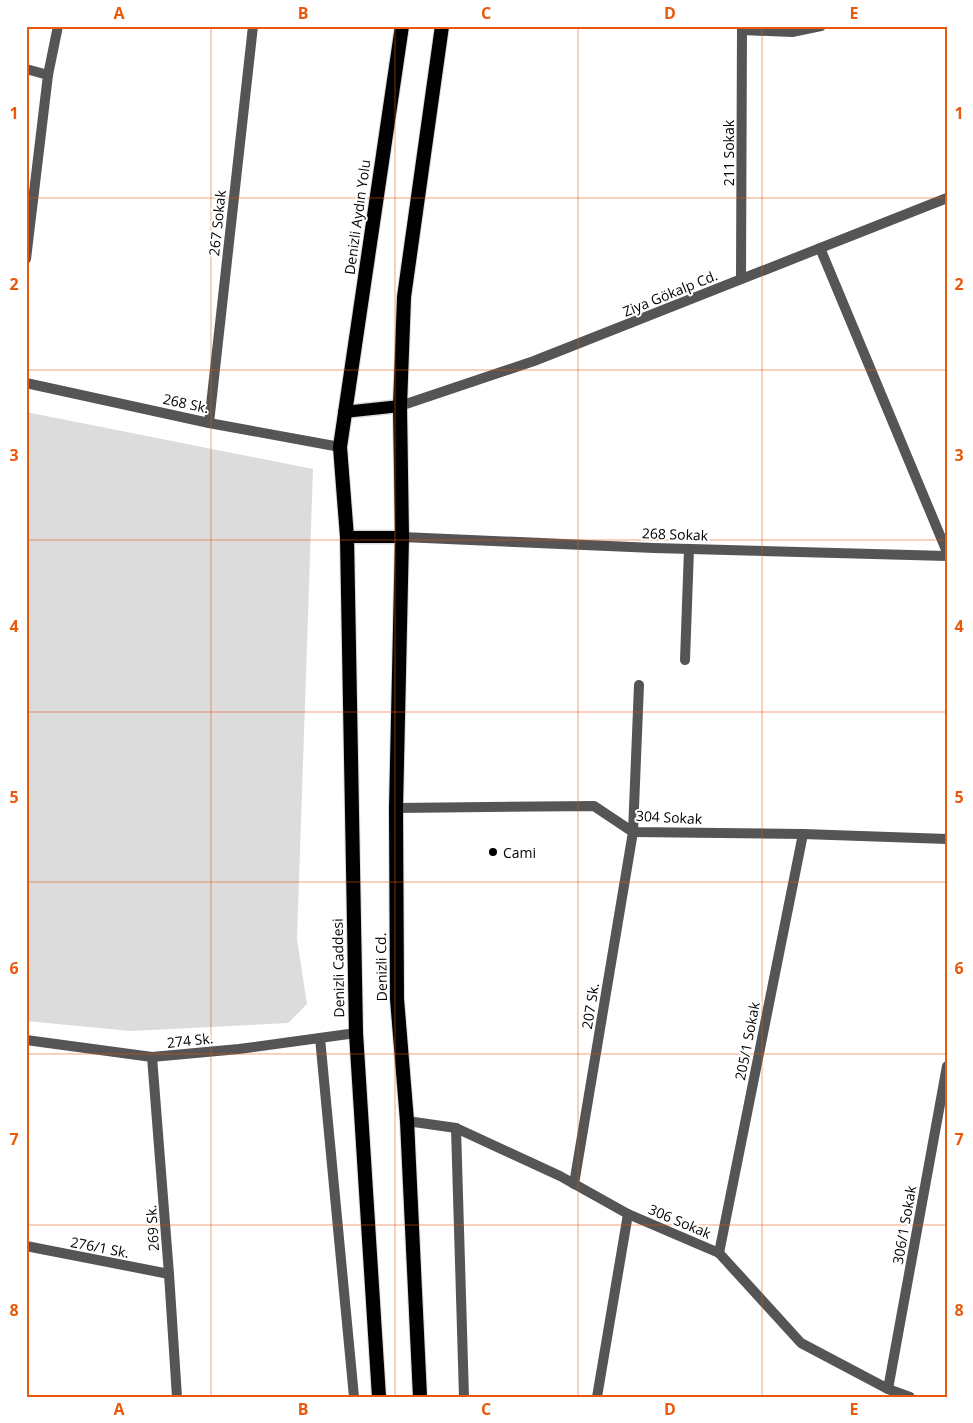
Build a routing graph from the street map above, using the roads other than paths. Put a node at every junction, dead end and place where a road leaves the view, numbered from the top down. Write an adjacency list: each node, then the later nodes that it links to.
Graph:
1 (58, 26): 8 (street)
2 (253, 26): 16 (street, 267 Sokak)
3 (402, 26): 15 (highway, Denizli Aydın Yolu)
4 (442, 26): 14 (highway)
5 (821, 26): 6 (street)
6 (742, 28): 12 (street, 211 Sokak)
7 (26, 69): 8 (street)
8 (48, 75): 11 (street)
9 (947, 198): 10 (street, Ziya Gökalp Cd.)
10 (820, 248): 12 (street, Ziya Gökalp Cd.); 21 (street)
11 (26, 260)
12 (741, 280): 14 (street, Ziya Gökalp Cd.)
13 (26, 383): 16 (street, 268 Sk.)
14 (400, 406): 15 (main road); 18 (highway, Denizli Cd.)
15 (344, 412): 17 (highway, Denizli Aydın Yolu)
16 (208, 422): 17 (street, 268 Sk.)
17 (340, 447): 19 (highway, Denizli Caddesi)
18 (402, 536): 19 (main road); 20 (street, 268 Sokak); 25 (highway, Denizli Cd.)
19 (347, 537): 29 (highway, Denizli Caddesi)
20 (689, 549): 22 (street, 268 Sokak); 23 (street)
21 (947, 552)
22 (947, 556)
23 (685, 660)
24 (639, 685): 26 (street, 207 Sk.)
25 (396, 808): 26 (street, 304 Sokak); 35 (highway, Denizli Cd.)
26 (632, 832): 27 (street, 304 Sokak); 37 (street, 207 Sk.)
27 (803, 834): 28 (street, 304 Sokak); 40 (street, 205/1 Sokak)
28 (947, 839)
29 (356, 1033): 30 (street, 274 Sk.); 45 (highway, Denizli Caddesi)
30 (320, 1038): 32 (street, 274 Sk.); 44 (street)
31 (26, 1040): 32 (street, 274 Sk.)
32 (152, 1057): 41 (street, 269 Sk.)
33 (947, 1066): 34 (street, 306/1 Sokak)
34 (942, 1116): 42 (street, 306/1 Sokak)
35 (407, 1121): 36 (street, 306 Sokak); 46 (highway, Denizli Cd.)
36 (456, 1128): 37 (street, 306 Sokak); 47 (street)
37 (574, 1184): 38 (street, 306 Sokak)
38 (628, 1214): 40 (street, 306 Sokak); 48 (street)
39 (26, 1246): 41 (street, 276/1 Sk.)
40 (719, 1253): 42 (street, 306 Sokak)
41 (169, 1274): 43 (street, 269 Sk.)
42 (888, 1389): 49 (street, 306 Sokak)
43 (177, 1397)
44 (354, 1397)
45 (379, 1397)
46 (420, 1397)
47 (464, 1397)
48 (597, 1397)
49 (910, 1397)

